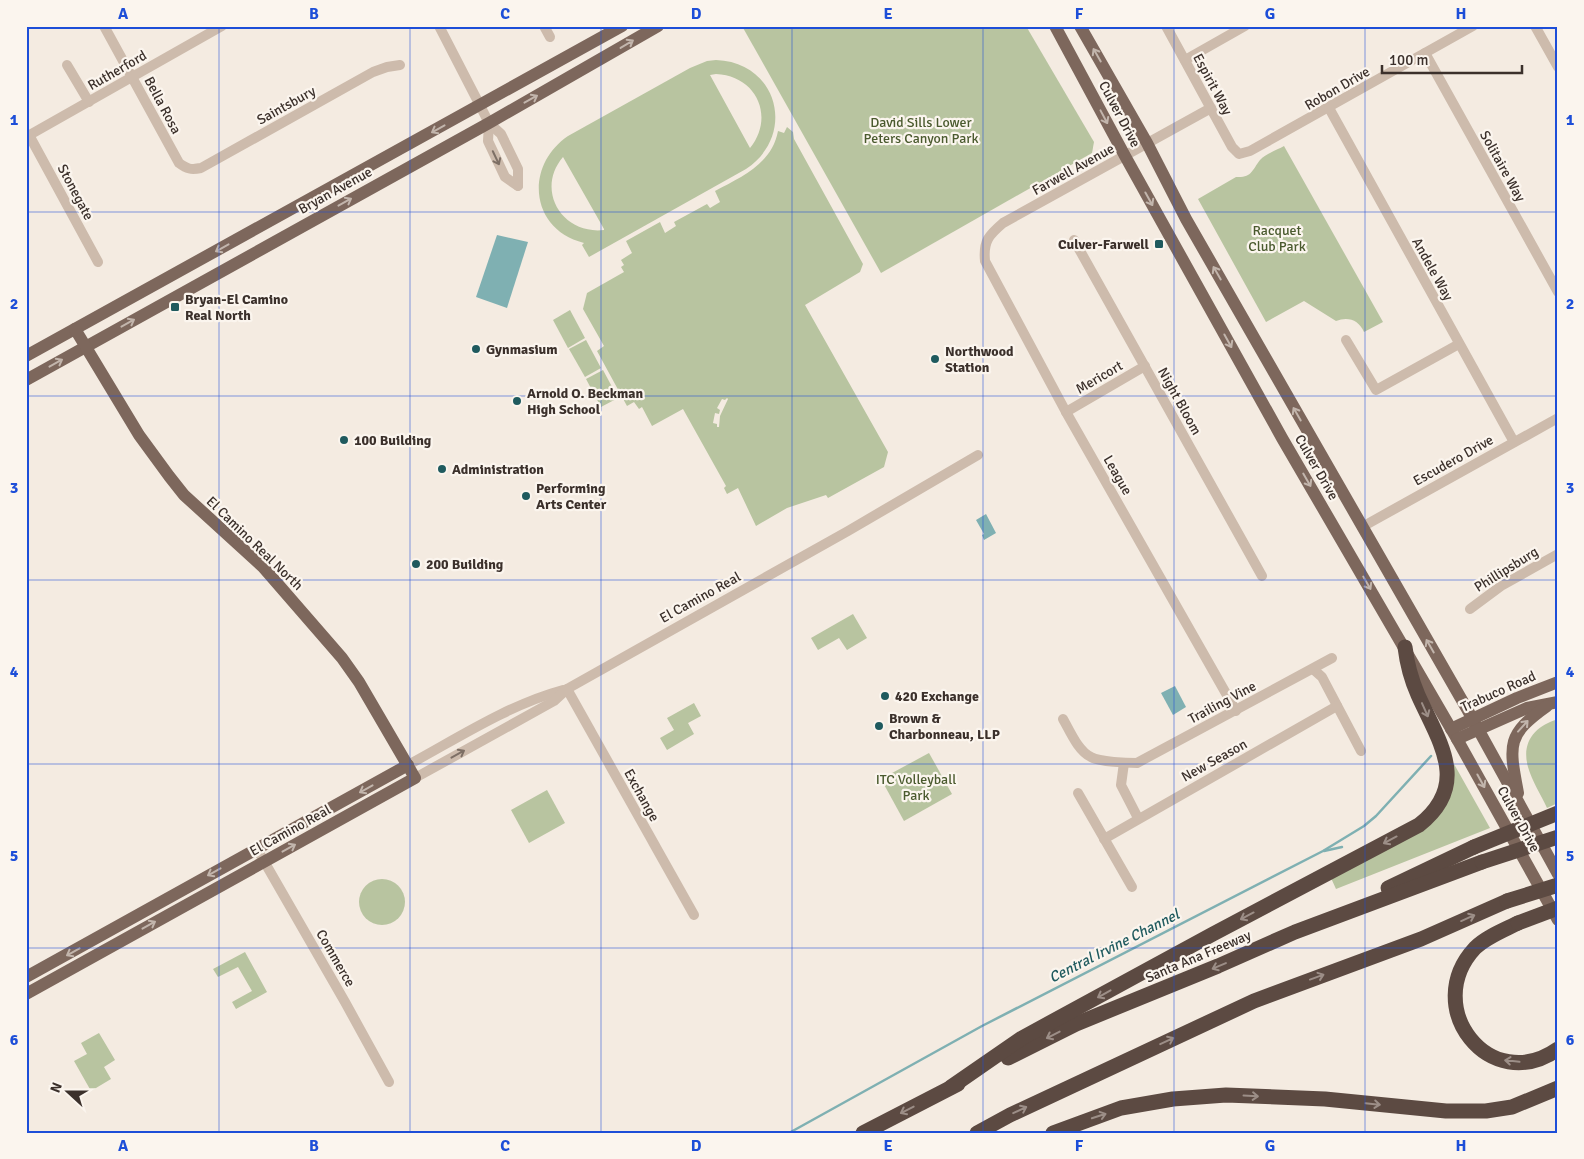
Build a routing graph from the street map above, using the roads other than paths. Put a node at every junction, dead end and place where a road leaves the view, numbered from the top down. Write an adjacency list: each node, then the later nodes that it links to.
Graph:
1 (104, 26): 19 (street, Bella Rosa)
2 (222, 26): 19 (street, Rutherford)
3 (438, 26): 21 (street)
4 (544, 26): 13 (street)
5 (622, 26): 21 (main road, Bryan Avenue)
6 (658, 26): 24 (main road, Bryan Avenue, one-way to 6)
7 (1055, 26): 28 (main road, Culver Drive, one-way to 28)
8 (1080, 26): 26 (main road, Culver Drive, one-way to 8)
9 (1166, 26): 15 (street, Espirit Way)
10 (1245, 26): 15 (street)
11 (1473, 26): 14 (street, Robon Drive)
12 (1535, 26): 18 (street)
13 (550, 37)
14 (1425, 53): 23 (street, Robon Drive); 33 (street, Solitaire Way)
15 (1185, 60): 22 (street, Espirit Way)
16 (67, 65): 20 (street)
17 (400, 65): 29 (street, Saintsbury)
18 (1558, 67)
19 (132, 77): 20 (street, Rutherford); 29 (street, Bella Rosa)
20 (89, 102): 25 (street, Rutherford)
21 (480, 105): 24 (street); 34 (main road, Bryan Avenue, one-way to 34)
22 (1211, 108): 26 (street, Farwell Avenue); 27 (street, Espirit Way)
23 (1329, 108): 27 (street, Robon Drive); 36 (street, Andele Way)
24 (489, 123): 24 (street, one-way to 24); 37 (main road, Bryan Avenue, one-way to 24)
25 (28, 136): 32 (street, Stonegate)
26 (1147, 143): 28 (street, Farwell Avenue); 45 (main road, Culver Drive, one-way to 26)
27 (1239, 154)
28 (1125, 156): 31 (street, Farwell Avenue); 49 (main road, Culver Drive, one-way to 49)
29 (186, 168)
30 (1074, 240): 39 (street, Night Bloom)
31 (984, 250): 41 (street, League)
32 (98, 262)
33 (1558, 292)
34 (75, 329): 37 (main road, El Camino Real North); 38 (main road, Bryan Avenue)
35 (1346, 340): 36 (street)
36 (1459, 344): 43 (street, Andele Way)
37 (86, 346): 40 (main road, Bryan Avenue, one-way to 37); 62 (main road, El Camino Real North)
38 (26, 356)
39 (1145, 366): 41 (street, Mericort); 47 (street, Night Bloom)
40 (26, 380)
41 (1066, 412): 56 (street, League)
42 (1558, 418): 43 (street, Escudero Drive)
43 (1514, 442): 45 (street, Escudero Drive)
44 (978, 455): 53 (street, El Camino Real)
45 (1362, 527): 58 (main road, Culver Drive, one-way to 45)
46 (1558, 554): 48 (street, Phillipsburg)
47 (1262, 576)
48 (1470, 609)
49 (1405, 647): 59 (main road, Culver Drive); 83 (highway, one-way to 83)
50 (1332, 658): 51 (street, Trailing Vine)
51 (1313, 669): 55 (street); 56 (street, Trailing Vine)
52 (1558, 682): 58 (main road, Trabuco Road)
53 (567, 689): 62 (street, El Camino Real); 63 (street, El Camino Real, one-way to 53); 76 (street, Exchange)
54 (1552, 704): 58 (main road, Trabuco Road); 65 (main road, one-way to 54)
55 (1337, 706): 60 (street); 67 (street, New Season)
56 (1236, 711): 61 (street, Trailing Vine)
57 (1063, 719): 61 (street, Trailing Vine)
58 (1475, 724): 59 (main road, Trabuco Road); 65 (main road, Culver Drive)
59 (1454, 734): 77 (main road, Culver Drive, one-way to 77)
60 (1361, 751)
61 (1124, 763): 67 (street)
62 (408, 765): 63 (main road, El Camino Real North); 70 (main road, El Camino Real, one-way to 70)
63 (415, 778): 71 (main road, El Camino Real, one-way to 63)
64 (1078, 793): 69 (street)
65 (1521, 805): 72 (main road, Culver Drive)
66 (1558, 813): 78 (highway, bridge)
67 (1138, 818): 69 (street, New Season)
68 (1558, 836): 78 (highway, Santa Ana Freeway, bridge)
69 (1104, 839): 74 (street)
70 (257, 849): 71 (street, Commerce); 79 (main road, El Camino Real, one-way to 79)
71 (264, 861): 80 (main road, El Camino Real, one-way to 71); 82 (street, Commerce)
72 (1558, 874)
73 (1558, 885): 86 (highway, one-way to 73, bridge)
74 (1132, 887)
75 (1558, 908): 81 (highway, one-way to 75, bridge)
76 (694, 915)
77 (1558, 920)
78 (1295, 932): 83 (highway, Santa Ana Freeway, one-way to 83)
79 (26, 977)
80 (26, 994)
81 (1558, 1049)
82 (389, 1082)
83 (951, 1087): 85 (highway, Santa Ana Freeway, one-way to 85)
84 (1558, 1088): 87 (highway, one-way to 84)
85 (863, 1133)
86 (977, 1133)
87 (1053, 1133)

